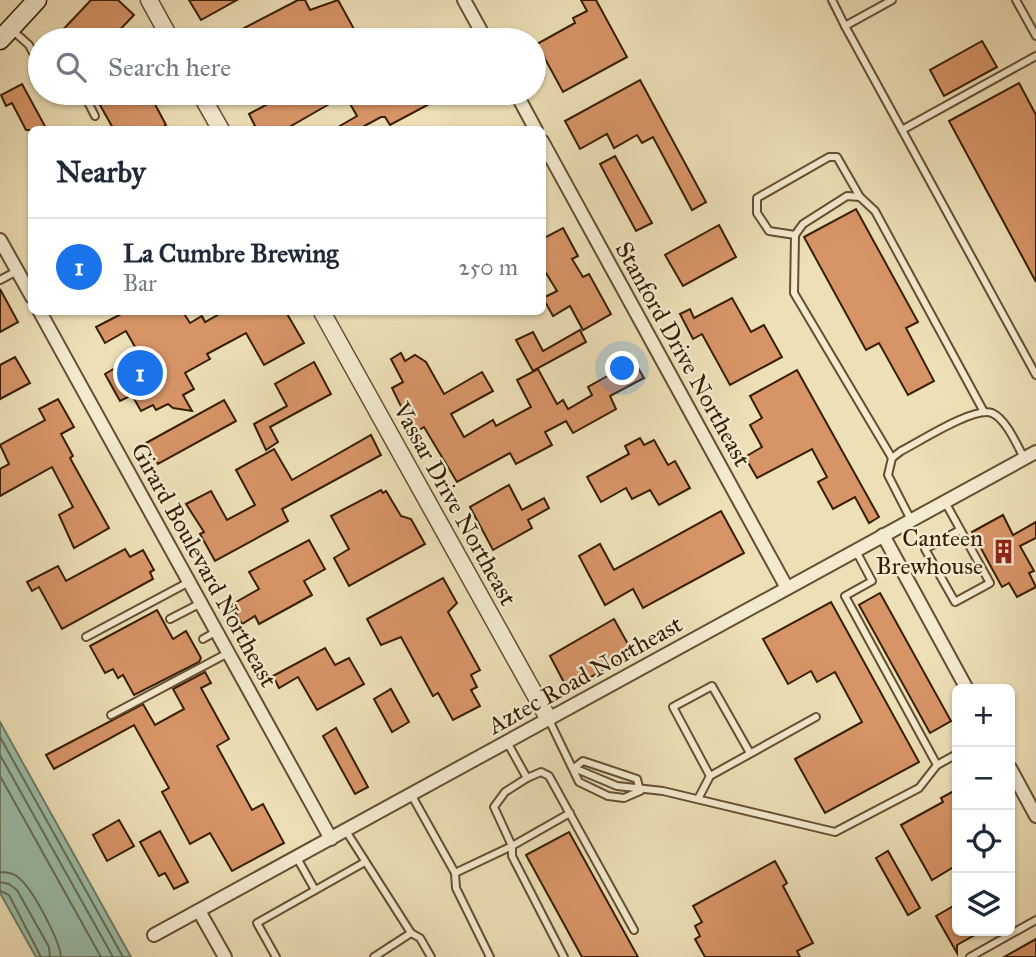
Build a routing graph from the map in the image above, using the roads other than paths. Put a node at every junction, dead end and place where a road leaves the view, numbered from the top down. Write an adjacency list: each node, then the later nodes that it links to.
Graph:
1 (37, 0): 10 (main road)
2 (149, 0): 8 (street)
3 (464, 0): 9 (street)
4 (832, 0): 7 (lane)
5 (892, 0): 7 (lane)
6 (1016, 0): 11 (lane)
7 (845, 26): 20 (lane)
8 (165, 28)
9 (479, 28)
10 (5, 34): 12 (lane)
11 (1036, 36)
12 (28, 45)
13 (1036, 56): 20 (lane)
14 (90, 105): 17 (lane)
15 (206, 105): 18 (street)
16 (522, 105): 19 (street)
17 (95, 116)
18 (218, 126)
19 (534, 126)
20 (902, 130): 30 (lane)
21 (546, 148): 40 (street, Stanford Drive Northeast)
22 (860, 197): 23 (lane); 23 (lane); 31 (lane)
23 (795, 234): 33 (lane)
24 (0, 240): 25 (street)
25 (17, 271): 26 (lane); 27 (street)
26 (0, 280)
27 (28, 290)
28 (42, 315): 39 (street, Girard Boulevard Northeast)
29 (324, 315): 50 (street, Vassar Drive Northeast)
30 (1036, 375)
31 (984, 412): 32 (lane); 33 (lane)
32 (1030, 455): 34 (street, Aztec Road Northeast)
33 (892, 458): 35 (lane)
34 (944, 502): 35 (street, Aztec Road Northeast); 36 (lane)
35 (911, 520): 37 (street, Aztec Road Northeast)
36 (960, 530): 36 (lane)
37 (883, 535): 38 (street, Aztec Road Northeast); 47 (street)
38 (856, 550): 40 (street, Aztec Road Northeast); 54 (lane)
39 (189, 582): 41 (street, Girard Boulevard Northeast); 44 (lane)
40 (787, 588): 50 (street, Aztec Road Northeast)
41 (201, 603): 42 (lane); 43 (street, Girard Boulevard Northeast)
42 (170, 620)
43 (217, 632): 45 (lane); 46 (street, Girard Boulevard Northeast)
44 (86, 637)
45 (203, 639)
46 (228, 653): 48 (lane); 65 (street, Girard Boulevard Northeast)
47 (964, 684)
48 (111, 715)
49 (817, 717): 52 (lane)
50 (548, 718): 51 (street, Aztec Road Northeast); 55 (lane)
51 (507, 742): 58 (lane); 60 (street, Aztec Road Northeast)
52 (750, 753): 56 (lane); 56 (lane)
53 (952, 757): 54 (lane)
54 (937, 765): 61 (lane)
55 (574, 768): 59 (lane); 59 (lane); 59 (lane)
56 (709, 776): 61 (lane)
57 (1015, 777): 63 (street)
58 (527, 778): 62 (lane); 66 (lane)
59 (640, 790): 61 (lane)
60 (412, 796): 64 (street, Aztec Road Northeast); 69 (lane)
61 (698, 799)
62 (570, 813): 66 (lane); 73 (lane)
63 (1036, 816)
64 (346, 831): 65 (street, Aztec Road Northeast); 68 (lane)
65 (331, 839): 67 (street, Aztec Road Northeast)
66 (512, 846): 69 (lane); 81 (lane)
67 (297, 858): 70 (lane); 71 (street, Aztec Road Northeast)
68 (365, 862): 70 (lane); 74 (lane)
69 (455, 873): 80 (lane)
70 (315, 890): 77 (lane)
71 (199, 911): 75 (street, Aztec Road Northeast); 76 (street)
72 (1036, 920): 82 (lane)
73 (634, 930)
74 (411, 933): 78 (lane); 79 (lane)
75 (154, 935)
76 (225, 957)
77 (276, 957)
78 (374, 957)
79 (431, 957)
80 (490, 957)
81 (564, 957)
82 (970, 957)

